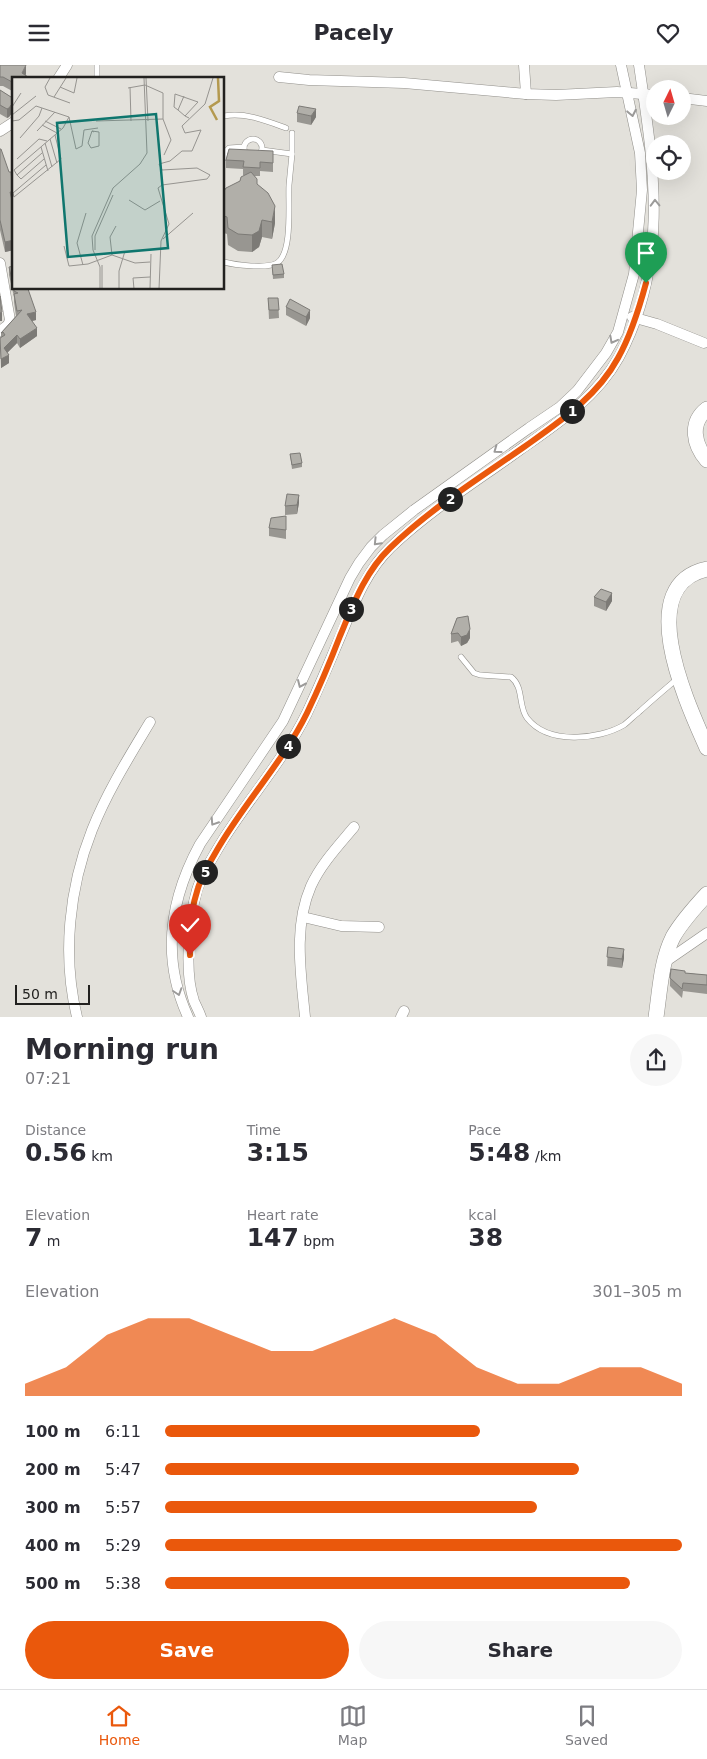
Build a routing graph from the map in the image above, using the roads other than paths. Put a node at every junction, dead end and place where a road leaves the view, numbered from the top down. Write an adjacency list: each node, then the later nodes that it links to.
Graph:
1 (67, 65): 5 (street)
2 (524, 65): 8 (street)
3 (621, 65): 7 (street)
4 (639, 65): 9 (street)
5 (59, 77)
6 (279, 77): 8 (street)
7 (627, 92): 8 (street); 9 (street); 23 (street, one-way to 23)
8 (526, 94)
9 (644, 94): 24 (street, one-way to 9)
10 (691, 99): 11 (street)
11 (707, 101)
12 (225, 116): 14 (lane)
13 (12, 123): 15 (street)
14 (286, 128)
15 (0, 131)
16 (292, 133): 20 (lane)
17 (244, 147): 18 (lane); 18 (lane); 19 (lane)
18 (262, 149): 20 (lane)
19 (225, 153)
20 (292, 154): 21 (lane)
21 (225, 262)
22 (0, 263): 25 (street)
23 (623, 314): 24 (street); 28 (street, one-way to 28)
24 (636, 318): 26 (street); 29 (street)
25 (0, 331)
26 (704, 343)
27 (707, 409): 30 (main road)
28 (529, 428): 29 (street); 31 (street, one-way to 31)
29 (538, 437): 32 (street)
30 (707, 460)
31 (414, 510): 32 (street); 34 (street, one-way to 34)
32 (422, 519): 35 (street)
33 (707, 569): 37 (main road)
34 (318, 646): 35 (street); 47 (street, one-way to 47)
35 (335, 650): 48 (street)
36 (461, 657): 37 (lane)
37 (679, 677): 39 (main road)
38 (150, 722): 46 (street)
39 (707, 748)
40 (354, 827): 42 (street)
41 (707, 894): 45 (main road)
42 (303, 917): 43 (street); 49 (street)
43 (379, 927)
44 (707, 933): 45 (street)
45 (665, 962): 50 (main road)
46 (77, 1017)
47 (188, 1017)
48 (201, 1017)
49 (305, 1017)
50 (656, 1017)

